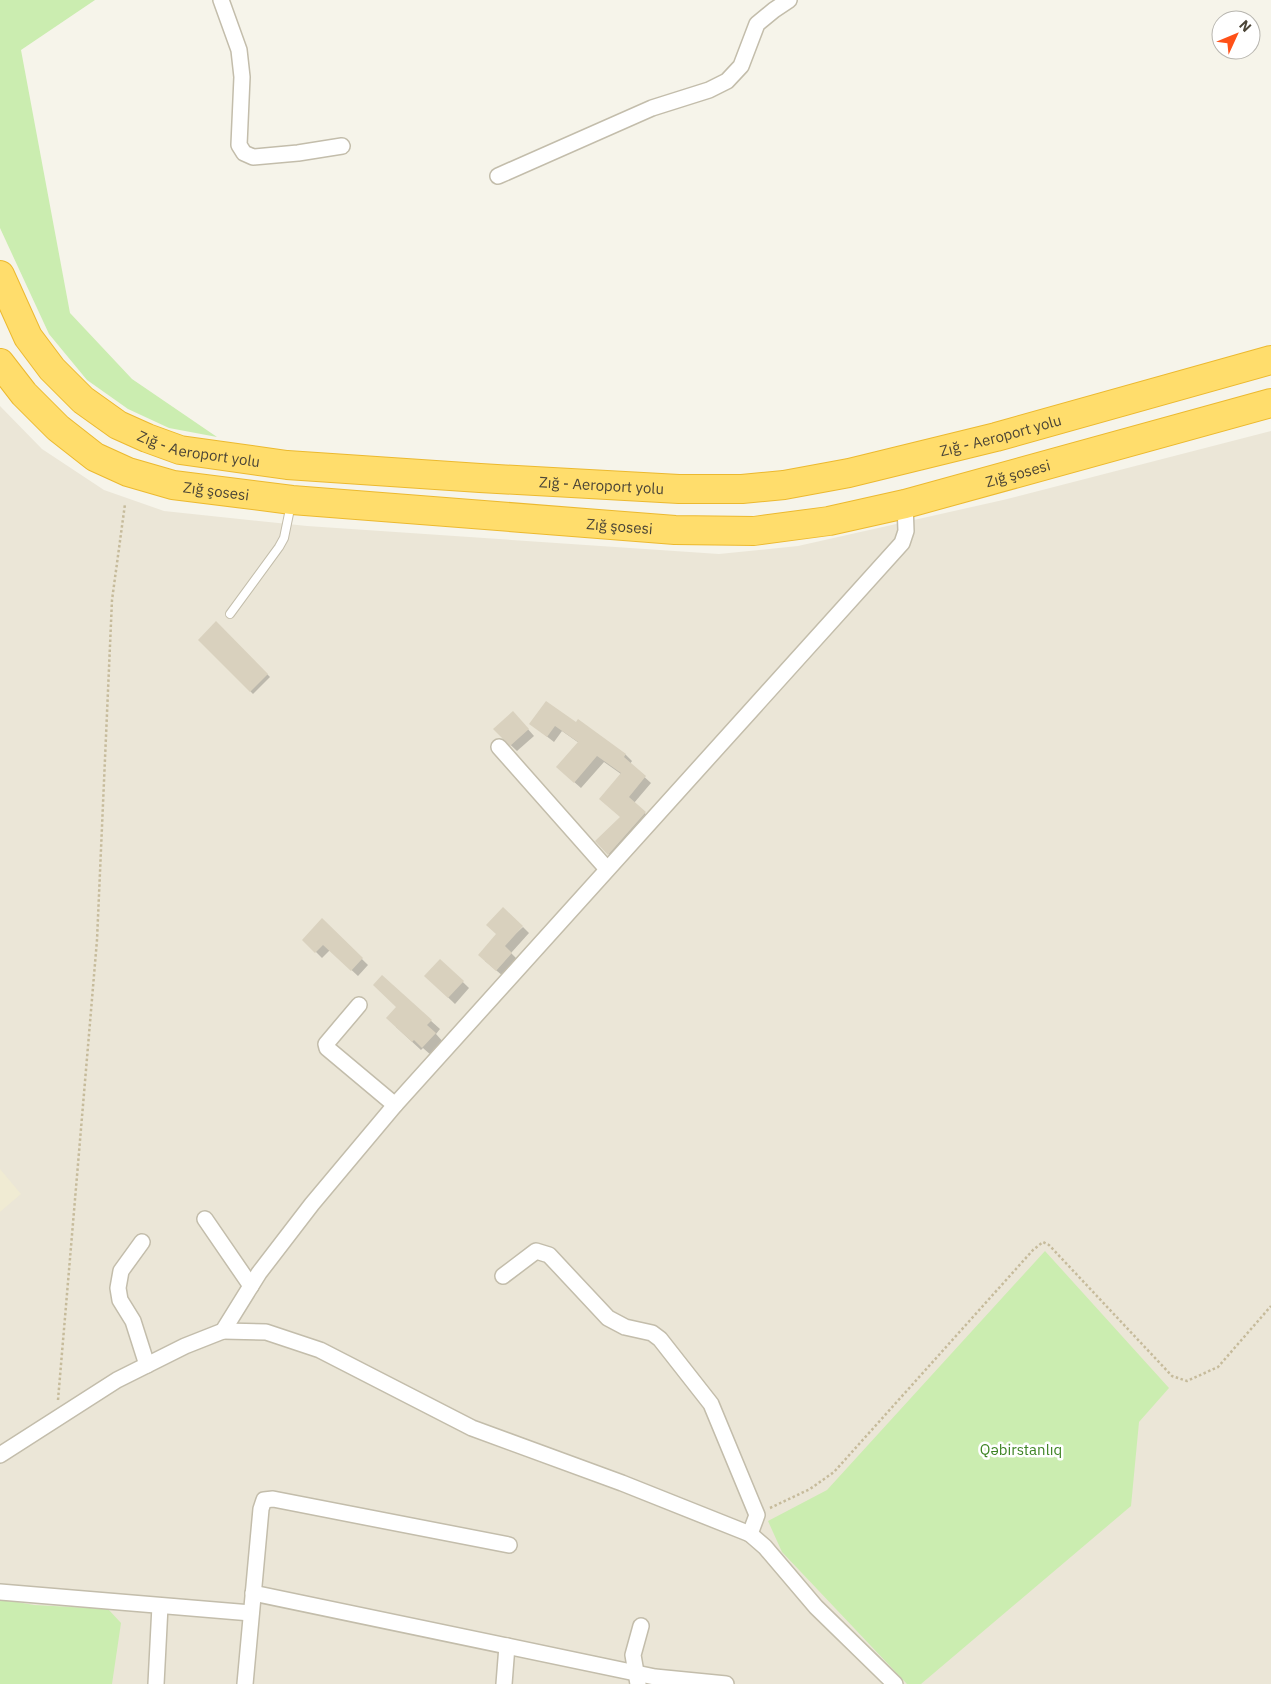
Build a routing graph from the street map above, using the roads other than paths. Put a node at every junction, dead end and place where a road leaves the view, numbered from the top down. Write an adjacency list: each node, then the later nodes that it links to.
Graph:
1 (221, 0): 3 (street)
2 (789, 0): 4 (street)
3 (342, 146)
4 (498, 176)
5 (0, 275): 6 (highway, Zığ - Aeroport yolu)
6 (1271, 360)
7 (0, 362): 9 (highway, Zığ şosesi)
8 (1271, 404): 10 (highway, Zığ şosesi)
9 (292, 500): 10 (highway, Zığ şosesi); 11 (lane)
10 (905, 504): 13 (street)
11 (230, 614)
12 (499, 747): 13 (street)
13 (607, 869): 15 (street)
14 (360, 1005): 15 (street)
15 (395, 1105): 19 (street)
16 (205, 1219): 19 (street)
17 (142, 1242): 21 (street)
18 (504, 1276): 23 (street)
19 (251, 1286): 20 (street)
20 (223, 1331): 21 (street); 23 (street)
21 (147, 1365): 22 (street)
22 (0, 1454)
23 (750, 1534): 36 (street)
24 (510, 1545): 26 (street)
25 (0, 1592): 27 (street)
26 (253, 1593): 28 (street); 30 (street)
27 (160, 1606): 28 (street); 32 (street)
28 (251, 1613): 33 (street)
29 (641, 1626): 31 (street)
30 (507, 1646): 31 (street); 34 (street)
31 (637, 1678): 35 (street)
32 (156, 1684)
33 (244, 1684)
34 (504, 1684)
35 (726, 1684)
36 (896, 1684)

